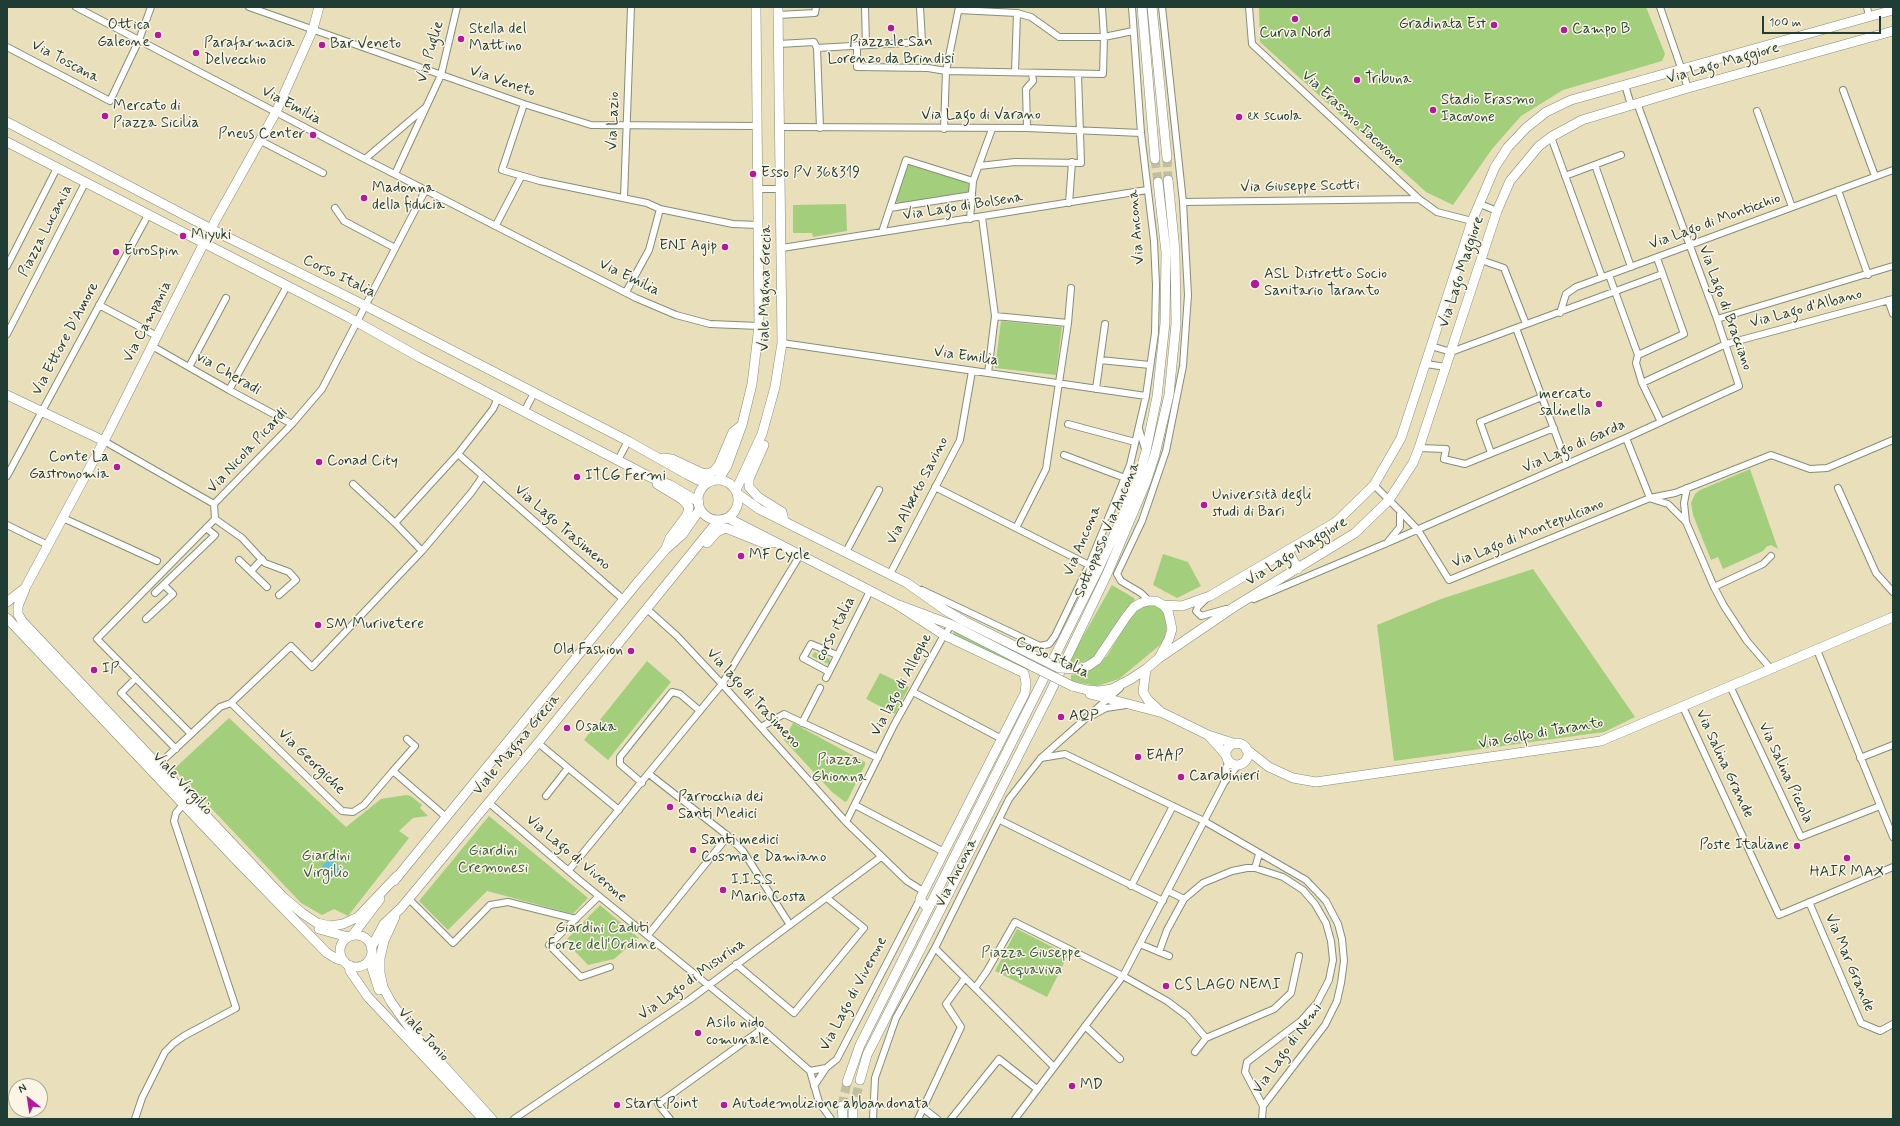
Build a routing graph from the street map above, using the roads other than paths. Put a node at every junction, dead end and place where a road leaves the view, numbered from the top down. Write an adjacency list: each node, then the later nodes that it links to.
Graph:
1 (76, 7): 27 (street, Via Emilia)
2 (151, 7): 27 (street)
3 (249, 7): 23 (street, Via Veneto)
4 (319, 7): 23 (street, Via Campania)
5 (457, 7): 38 (street, Via Puglie)
6 (632, 7): 48 (street, Via Lazio)
7 (756, 7): 49 (street, Viale Magna Grecia)
8 (816, 7): 20 (street)
9 (865, 7): 30 (street)
10 (920, 7): 30 (street)
11 (1102, 7): 26 (street)
12 (1132, 7): 24 (street, Via Ancona)
13 (1142, 7): 61 (street)
14 (1152, 7): 62 (street)
15 (1162, 7): 86 (street)
16 (1249, 7): 85 (street, Via Erasmo Iacovone)
17 (1660, 7): 33 (street)
18 (959, 9): 22 (street); 34 (street)
19 (1893, 10): 21 (street, Via Lago Maggiore)
20 (778, 11): 28 (street, Viale Magna Grecia)
21 (1868, 12): 33 (street, Via Lago Maggiore)
22 (1017, 13): 26 (street); 35 (street)
23 (313, 29): 38 (street, Via Veneto); 46 (street, Via Campania)
24 (1133, 31): 26 (street); 56 (street, Via Ancona)
25 (1893, 31): 40 (street, Via Lago Maggiore)
26 (1104, 37): 37 (street)
27 (139, 40): 31 (street, Via Toscana); 46 (street, Via Emilia)
28 (779, 44): 32 (street); 50 (street, Viale Magna Grecia)
29 (857, 45): 30 (street); 32 (street); 34 (street)
30 (866, 45)
31 (7, 47)
32 (817, 48): 51 (street)
33 (1682, 68): 39 (street, Via Lago Maggiore); 40 (street)
34 (946, 71): 35 (street); 53 (street)
35 (1015, 72): 36 (street)
36 (1032, 73): 37 (street); 52 (street)
37 (1078, 74): 55 (street)
38 (442, 75): 42 (street, Via Puglie); 43 (street, Via Veneto)
39 (1625, 85): 44 (street, Via Lago di Bracciano); 88 (street, Via Lago Maggiore)
40 (1688, 88): 44 (street, Via Lago Maggiore)
41 (1843, 90): 72 (street)
42 (428, 104): 63 (street, Via Puglie); 70 (street, Via Puglie)
43 (524, 104): 48 (street, Via Veneto); 73 (street)
44 (1634, 104): 57 (street, Via Lago Maggiore); 103 (street, Via Lago di Bracciano)
45 (1757, 111): 89 (street)
46 (276, 112): 58 (street, Via Campania); 63 (street, Via Emilia)
47 (7, 122): 100 (street, Corso Italia)
48 (626, 126): 49 (street, Via Veneto); 84 (street, Via Lazio)
49 (757, 126): 79 (street, Viale Magna Grecia)
50 (780, 127): 51 (street, Via Lago di Varano); 80 (street, Viale Magna Grecia)
51 (820, 128): 53 (street, Via Lago di Varano)
52 (1027, 128): 54 (street, Via Lago di Varano); 55 (street, Via Lago di Varano)
53 (944, 129): 54 (street, Via Lago di Varano)
54 (992, 129): 66 (street)
55 (1079, 130): 56 (street, Via Lago di Varano); 64 (street)
56 (1141, 133): 81 (street, Via Ancona)
57 (1550, 137): 71 (street); 93 (street, Via Lago Maggiore)
58 (260, 140): 69 (street); 100 (street, Via Campania)
59 (7, 142): 67 (street, Corso Italia)
60 (1621, 155): 65 (street)
61 (1156, 158)
62 (1166, 158)
63 (365, 159): 70 (street, Via Emilia)
64 (1072, 162): 66 (street); 87 (street)
65 (1595, 165): 71 (street); 110 (street)
66 (978, 166): 75 (street)
67 (57, 168): 77 (street, Corso Italia); 108 (street, Piazza Lucania)
68 (1893, 170): 72 (street, Via Lago di Monticchio)
69 (324, 173)
70 (395, 174): 78 (street, Via Emilia)
71 (1565, 176): 113 (street)
72 (1875, 176): 82 (street, Via Lago di Monticchio)
73 (521, 177): 84 (street); 99 (street)
74 (1168, 180): 178 (street, Sottopasso Via Ancona)
75 (973, 181): 83 (street); 91 (street)
76 (1158, 182): 138 (street, Sottopasso Via Ancona)
77 (85, 183): 94 (street, Corso Italia); 132 (street, Piazza Lucania)
78 (426, 189): 99 (street, Via Emilia); 104 (street, Via Nicola Picardi)
79 (758, 189): 80 (street); 98 (street, Viale Magna Grecia)
80 (781, 189): 105 (street, Viale Magna Grecia)
81 (1148, 190): 87 (street, Via Lago di Bolsena); 141 (street, Via Ancona)
82 (1838, 190): 89 (street, Via Lago di Monticchio); 112 (street)
83 (972, 195): 91 (street); 96 (street)
84 (624, 198): 92 (street)
85 (1419, 199): 86 (street, Via Giuseppe Scotti); 97 (street, Via Erasmo Iacovone)
86 (1183, 202): 169 (street)
87 (1069, 203): 95 (street, Via Lago di Bolsena)
88 (1480, 204): 93 (street); 97 (street, Via Lago Maggiore)
89 (1792, 207): 103 (street, Via Lago di Monticchio)
90 (335, 208): 104 (street)
91 (890, 208): 101 (street)
92 (660, 209): 98 (street); 116 (street)
93 (1497, 211): 107 (street, Via Lago Maggiore)
94 (148, 215): 102 (street, Corso Italia); 120 (street, Via Ettore D'Amore)
95 (982, 217): 96 (street, Via Lago di Bolsena); 124 (street)
96 (970, 219): 101 (street, Via Lago di Bolsena)
97 (1472, 221): 137 (street, Via Lago Maggiore)
98 (758, 224): 130 (street, Viale Magna Grecia)
99 (496, 225): 116 (street, Via Emilia)
100 (211, 229): 102 (street, Via Campania); 121 (street, Corso Italia)
101 (882, 232): 105 (street, Via Lago di Bolsena)
102 (204, 244): 114 (street, Corso Italia); 133 (street, Via Campania)
103 (1689, 246): 106 (street, Via Lago di Monticchio); 125 (street, Via Lago di Bracciano)
104 (395, 248): 121 (street, Via Nicola Picardi)
105 (782, 248): 134 (street, Viale Magna Grecia)
106 (1657, 258): 110 (street, Via Lago di Monticchio); 111 (street)
107 (1481, 260): 129 (street); 139 (street, Via Lago Maggiore)
108 (7, 266)
109 (1893, 266): 112 (street)
110 (1631, 267): 113 (street, Via Lago di Monticchio)
111 (1662, 274): 117 (street, Via Lago di Monticchio); 140 (street)
112 (1868, 275): 125 (street)
113 (1605, 276): 117 (street); 122 (street, Via Lago di Monticchio)
114 (287, 286): 126 (street, Corso Italia); 153 (street)
115 (1071, 288): 127 (street)
116 (626, 292): 130 (street, Via Emilia)
117 (1615, 292): 122 (street, Via Lago di Monticchio); 140 (street)
118 (226, 298): 145 (street)
119 (1891, 300): 123 (street); 135 (street, Via Lago d'Albano)
120 (99, 305): 133 (street); 159 (street, Via Ettore D'Amore)
121 (366, 306): 126 (street, Via Nicola Picardi); 154 (street, Corso Italia)
122 (1560, 313): 129 (street, Via Lago di Monticchio)
123 (1893, 314)
124 (995, 316): 127 (street); 148 (street)
125 (1717, 319): 135 (street, Via Lago di Bracciano)
126 (357, 322): 158 (street, Corso Italia); 162 (street, Via Nicola Picardi)
127 (1068, 323): 149 (street)
128 (1105, 324): 142 (street)
129 (1526, 324): 131 (street, Via Lago di Monticchio)
130 (759, 326): 164 (street, Viale Magna Grecia)
131 (1516, 328): 139 (street, Via Lago di Monticchio); 157 (street)
132 (7, 334)
133 (157, 336): 136 (street, Via Campania)
134 (782, 343): 147 (street, Via Emilia); 167 (street, Viale Magna Grecia)
135 (1726, 344): 150 (street, Via Lago d'Albano); 151 (street, Via Lago di Bracciano)
136 (152, 346): 145 (street, via Cheradi); 172 (street, Via Campania)
137 (1432, 346): 139 (street); 143 (street, Via Lago Maggiore)
138 (1163, 348): 141 (street); 175 (street, Sottopasso Via Ancona)
139 (1451, 352): 146 (street, Via Lago Maggiore)
140 (1638, 355): 150 (street)
141 (1151, 358): 144 (street, Via Ancona)
142 (1100, 360): 144 (street); 152 (street)
143 (1426, 364): 146 (street); 190 (street, Via Lago Maggiore)
144 (1150, 366): 156 (street, Via Ancona)
145 (189, 367): 153 (street, via Cheradi)
146 (1446, 367): 174 (street, Via Lago Maggiore)
147 (972, 371): 148 (street, Via Emilia); 191 (street, Via Alberto Savino)
148 (988, 373): 149 (street, Via Emilia)
149 (1059, 383): 152 (street, Via Emilia); 211 (street)
150 (1642, 383): 161 (street)
151 (1739, 386): 161 (street, Via Lago di Garda)
152 (1096, 388): 156 (street, Via Emilia)
153 (229, 390): 162 (street, via Cheradi)
154 (534, 393): 160 (street); 171 (street, Corso Italia)
155 (7, 395): 159 (street)
156 (1146, 396): 165 (street, Via Ancona)
157 (1542, 397): 166 (street); 176 (street)
158 (498, 398): 160 (street, Corso Italia); 177 (street)
159 (42, 412): 172 (street); 184 (street, Via Ettore D'Amore)
160 (524, 412): 181 (street, Corso Italia)
161 (1661, 422): 168 (street, Via Lago di Garda)
162 (292, 424): 198 (street, Via Nicola Picardi)
163 (1068, 424): 173 (street)
164 (742, 426): 183 (street, Viale Magna Grecia); 188 (street, Viale Magna Grecia)
165 (1139, 428): 173 (street, Via Ancona); 175 (street)
166 (1554, 428): 176 (street); 182 (street)
167 (762, 434): 195 (street, Viale Magna Grecia); 205 (street, Viale Magna Grecia)
168 (1626, 438): 182 (street, Via Lago di Garda); 196 (street)
169 (1168, 439): 178 (street); 241 (street)
170 (1893, 440): 192 (street, Via Lago di Montepulciano)
171 (628, 441): 180 (street, Corso Italia); 181 (street)
172 (104, 442): 198 (street); 202 (street, Via Campania)
173 (1135, 442): 187 (street, Via Ancona)
174 (1419, 448): 176 (street); 197 (street, Via Lago Maggiore)
175 (1146, 451): 263 (street, Sottopasso Via Ancona)
176 (1491, 453)
177 (458, 454): 185 (street, Via Lago Trasimeno); 207 (street)
178 (1155, 454): 265 (street, Sottopasso Via Ancona)
179 (1064, 455): 187 (street)
180 (658, 457): 183 (street, Corso Italia); 188 (street, Corso Italia)
181 (618, 460): 186 (street, Corso Italia)
182 (1567, 464): 212 (street, Via Lago di Garda)
183 (714, 471)
184 (7, 476)
185 (483, 476): 217 (street); 240 (street, Via Lago Trasimeno)
186 (650, 477): 199 (street, Corso Italia); 200 (street, Corso Italia)
187 (1125, 478): 226 (street, Via Ancona)
188 (714, 481): 195 (street); 199 (street)
189 (353, 484): 207 (street)
190 (1374, 486): 197 (street); 218 (street, Via Lago Maggiore)
191 (935, 487): 211 (street); 229 (street, Via Alberto Savino)
192 (1687, 488): 196 (street, Via Lago di Montepulciano); 206 (street)
193 (1838, 488): 236 (street)
194 (879, 490): 219 (street)
195 (737, 492): 204 (street); 205 (street, Corso Italia)
196 (1650, 498): 206 (street); 212 (street, Via Lago di Montepulciano)
197 (1389, 500): 201 (street); 227 (street, Via Lago Maggiore)
198 (214, 504): 203 (street, Via Nicola Picardi)
199 (699, 506): 204 (street); 216 (street, Viale Magna Grecia)
200 (689, 507): 216 (street, Viale Magna Grecia)
201 (1400, 511): 212 (street); 214 (street)
202 (63, 518): 215 (street, Via Campania); 225 (street)
203 (215, 519): 209 (street, Via Nicola Picardi); 222 (street)
204 (725, 519): 213 (street, Corso Italia); 224 (street, Viale Magna Grecia)
205 (784, 522): 219 (street, Corso Italia)
206 (1686, 522): 233 (street)
207 (395, 523): 217 (street)
208 (7, 525): 215 (street)
209 (206, 528): 231 (street); 257 (street, Via Nicola Picardi)
210 (726, 528): 213 (street, Corso Italia); 224 (street, Viale Magna Grecia)
211 (1016, 528): 226 (street)
212 (1418, 530): 214 (street, Via Lago di Garda)
213 (775, 542): 220 (street, Corso Italia)
214 (1388, 543): 245 (street, Via Lago di Garda)
215 (48, 545): 234 (street, Via Campania)
216 (665, 550): 240 (street, Viale Magna Grecia)
217 (422, 551): 267 (street)
218 (1288, 551): 227 (street); 239 (street, Via Lago Maggiore)
219 (846, 552): 229 (street, Corso Italia)
220 (800, 555): 235 (street, Corso Italia); 259 (street)
221 (1771, 556): 233 (street)
222 (262, 559): 228 (street); 238 (street)
223 (239, 560): 228 (street)
224 (686, 560): 246 (street, Viale Magna Grecia)
225 (157, 561)
226 (1090, 565): 230 (street, Via Ancona)
227 (1298, 569): 245 (street, Via Lago Maggiore)
228 (251, 571): 232 (street)
229 (890, 574): 230 (street, Corso Italia)
230 (907, 583): 241 (street, Corso Italia, bridge)
231 (164, 585): 237 (street); 249 (street)
232 (267, 587)
233 (1714, 587): 255 (street)
234 (25, 588): 242 (street, Via Campania); 289 (street, Viale Virgilio)
235 (870, 591): 243 (street, Corso Italia); 253 (street, corso italia)
236 (1893, 592)
237 (155, 593)
238 (279, 595)
239 (1210, 596): 244 (street, Via Lago Maggiore); 245 (street, Via Lago di Garda)
240 (624, 600): 304 (street, Viale Magna Grecia)
241 (1149, 600): 244 (street)
242 (7, 602)
243 (896, 604): 250 (street, Corso Italia); 251 (street, Via Ancona)
244 (1163, 605): 254 (street, Corso Italia)
245 (1234, 607): 254 (street, Via Lago Maggiore)
246 (647, 610): 259 (street, Via lago di Trasimeno); 279 (street, Viale Magna Grecia)
247 (1893, 616): 252 (street, Via Golfo di Taranto)
248 (7, 618): 299 (street, Viale Virgilio)
249 (146, 619)
250 (952, 625): 251 (street, Via lago di Alleghe); 260 (street, Corso Italia, bridge)
251 (944, 635): 264 (street, Via lago di Alleghe); 278 (street, Via Ancona)
252 (1817, 650): 255 (street, Via Golfo di Taranto); 287 (street)
253 (837, 655): 253 (street, corso italia)
254 (1159, 658): 256 (street, Corso Italia)
255 (1771, 668): 261 (street, Via Golfo di Taranto)
256 (1146, 669): 258 (street, Corso Italia); 271 (street)
257 (136, 678): 275 (street); 282 (street)
258 (1131, 679): 260 (street, Corso Italia); 266 (street, Via Ancona)
259 (722, 684): 270 (street); 274 (street, Via lago di Trasimeno)
260 (1072, 686): 266 (street)
261 (1730, 686): 269 (street, Via Golfo di Taranto); 302 (street, Via Salina Piccola)
262 (820, 688): 273 (street)
263 (1040, 688): 310 (street, Via Ancona)
264 (913, 692): 278 (street); 284 (street, Via lago di Alleghe)
265 (1050, 693): 330 (street, Via Ancona)
266 (1107, 699): 268 (street); 272 (street, Via Ancona)
267 (231, 703): 275 (street); 292 (street, Via Georgiche)
268 (1130, 705): 271 (street); 272 (street)
269 (1683, 707): 290 (street, Via Golfo di Taranto); 327 (street, Via Salina Grande)
270 (700, 711): 293 (street); 294 (street)
271 (1163, 713): 276 (street)
272 (1086, 718): 285 (street, Via Ancona)
273 (802, 723): 274 (street); 284 (street)
274 (761, 727): 307 (street, Via lago di Trasimeno)
275 (191, 734): 282 (street)
276 (1208, 735): 280 (street); 286 (street)
277 (407, 739): 292 (street, Via Georgiche)
278 (1002, 739): 311 (street, Via Ancona)
279 (538, 743): 291 (street); 298 (street, Viale Magna Grecia)
280 (1236, 744): 283 (street); 286 (street)
281 (1893, 745): 287 (street)
282 (176, 749): 289 (street)
283 (1246, 749): 288 (street); 290 (street, Via Golfo di Taranto)
284 (878, 758): 300 (street, Via lago di Alleghe)
285 (1041, 758): 301 (street, Via Lago di Nemi); 305 (street, Via Ancona)
286 (1227, 758): 288 (street); 295 (street)
287 (1860, 758): 302 (street)
288 (1242, 763): 290 (street, Via Golfo di Taranto); 295 (street)
289 (158, 765): 297 (street, Viale Virgilio)
290 (1270, 767)
291 (568, 768): 296 (street); 303 (street)
292 (393, 770): 304 (street)
293 (649, 774): 294 (street); 308 (street)
294 (642, 782): 303 (street)
295 (1224, 783): 306 (street)
296 (546, 796)
297 (189, 798): 299 (street); 322 (street, Viale Virgilio)
298 (488, 802): 316 (street, Via Lago di Viverone); 323 (street, Viale Magna Grecia)
299 (182, 805): 342 (street, Viale Virgilio); 368 (street)
300 (855, 805): 307 (street); 311 (street)
301 (1173, 806): 306 (street, Via Lago di Nemi); 318 (street)
302 (1880, 806): 309 (street)
303 (619, 810): 316 (street)
304 (446, 817): 317 (street, Viale Magna Grecia)
305 (1000, 820): 318 (street); 331 (street, Via Ancona)
306 (1204, 821): 312 (street, Via Lago di Nemi); 319 (street)
307 (846, 822): 313 (street, Via lago di Trasimeno)
308 (728, 836): 333 (street); 334 (street)
309 (1893, 837)
310 (963, 839): 311 (street); 329 (street, Via Ancona)
311 (946, 849): 320 (street, Via Ancona)
312 (1259, 854): 315 (street); 348 (street, Via Lago di Nemi)
313 (881, 856): 320 (street, Via lago di Trasimeno); 324 (street, Via Lago di Misurina)
314 (1893, 867): 327 (street, Via Salina Grande)
315 (1255, 868): 325 (street); 347 (street, Via Lago di Nemi)
316 (569, 870): 321 (street, Via Lago di Viverone)
317 (397, 876): 322 (street, Viale Virgilio); 335 (street, Viale Magna Grecia)
318 (1131, 886): 326 (street)
319 (1168, 891): 325 (street); 326 (street)
320 (921, 895): 329 (street, Via Ancona); 359 (street, Via Lago di Viverone)
321 (599, 896): 332 (street); 334 (street, Via Lago di Viverone)
322 (283, 897): 335 (street, Viale Virgilio)
323 (408, 898): 328 (street, Viale Magna Grecia); 332 (street)
324 (827, 898): 333 (street, Via Lago di Misurina); 343 (street, Via Lago di Misurina)
325 (1184, 899): 339 (street)
326 (1163, 901): 336 (street)
327 (1809, 902): 351 (street, Via Mar Grande)
328 (401, 908): 338 (street, Viale Magna Grecia); 354 (street, Viale Jonio)
329 (928, 909): 362 (street, Via Ancona)
330 (938, 912): 331 (street); 361 (street, Via Ancona)
331 (950, 918): 337 (street, Via Ancona)
332 (576, 919): 344 (street)
333 (790, 926): 343 (street, Via Lago di Misurina)
334 (648, 935): 349 (street, Via Lago di Viverone)
335 (350, 937): 338 (street); 342 (street)
336 (1140, 944): 339 (street); 345 (street)
337 (935, 948): 346 (street); 375 (street, Via Ancona)
338 (371, 952): 342 (street); 354 (street, Viale Jonio)
339 (1159, 952): 340 (street)
340 (1169, 956)
341 (1299, 956): 355 (street, Via Lago di Nemi)
342 (346, 963): 369 (street, Viale Jonio)
343 (736, 964): 349 (street, Via Lago di Misurina)
344 (610, 967)
345 (1123, 976): 350 (street); 352 (street); 355 (street)
346 (965, 978): 350 (street); 367 (street)
347 (1329, 980): 348 (street); 366 (street, Via Lago di Nemi)
348 (1341, 983): 366 (street, Via Lago di Nemi)
349 (708, 984): 353 (street, Via Lago di Viverone); 371 (street, Via Lago di Misurina)
350 (975, 988): 358 (street)
351 (1893, 1024)
352 (1085, 1026): 357 (street); 358 (street)
353 (762, 1029): 360 (street, Via Lago di Viverone); 372 (street)
354 (411, 1030): 370 (street, Viale Jonio)
355 (1206, 1038): 356 (street, Via Lago di Nemi)
356 (1195, 1052)
357 (1120, 1059)
358 (1054, 1067): 364 (street)
359 (826, 1068): 360 (street, Via Lago di Viverone); 363 (street)
360 (810, 1071): 363 (street)
361 (860, 1080)
362 (847, 1082)
363 (814, 1086): 373 (street)
364 (1037, 1089): 378 (street); 379 (street)
365 (842, 1106): 374 (street)
366 (1263, 1106): 380 (street)
367 (924, 1109): 376 (street); 377 (street)
368 (135, 1119)
369 (483, 1119)
370 (492, 1119)
371 (514, 1119)
372 (670, 1119)
373 (830, 1119)
374 (843, 1119)
375 (873, 1119)
376 (918, 1119)
377 (937, 1119)
378 (951, 1119)
379 (1014, 1119)
380 (1262, 1119)

